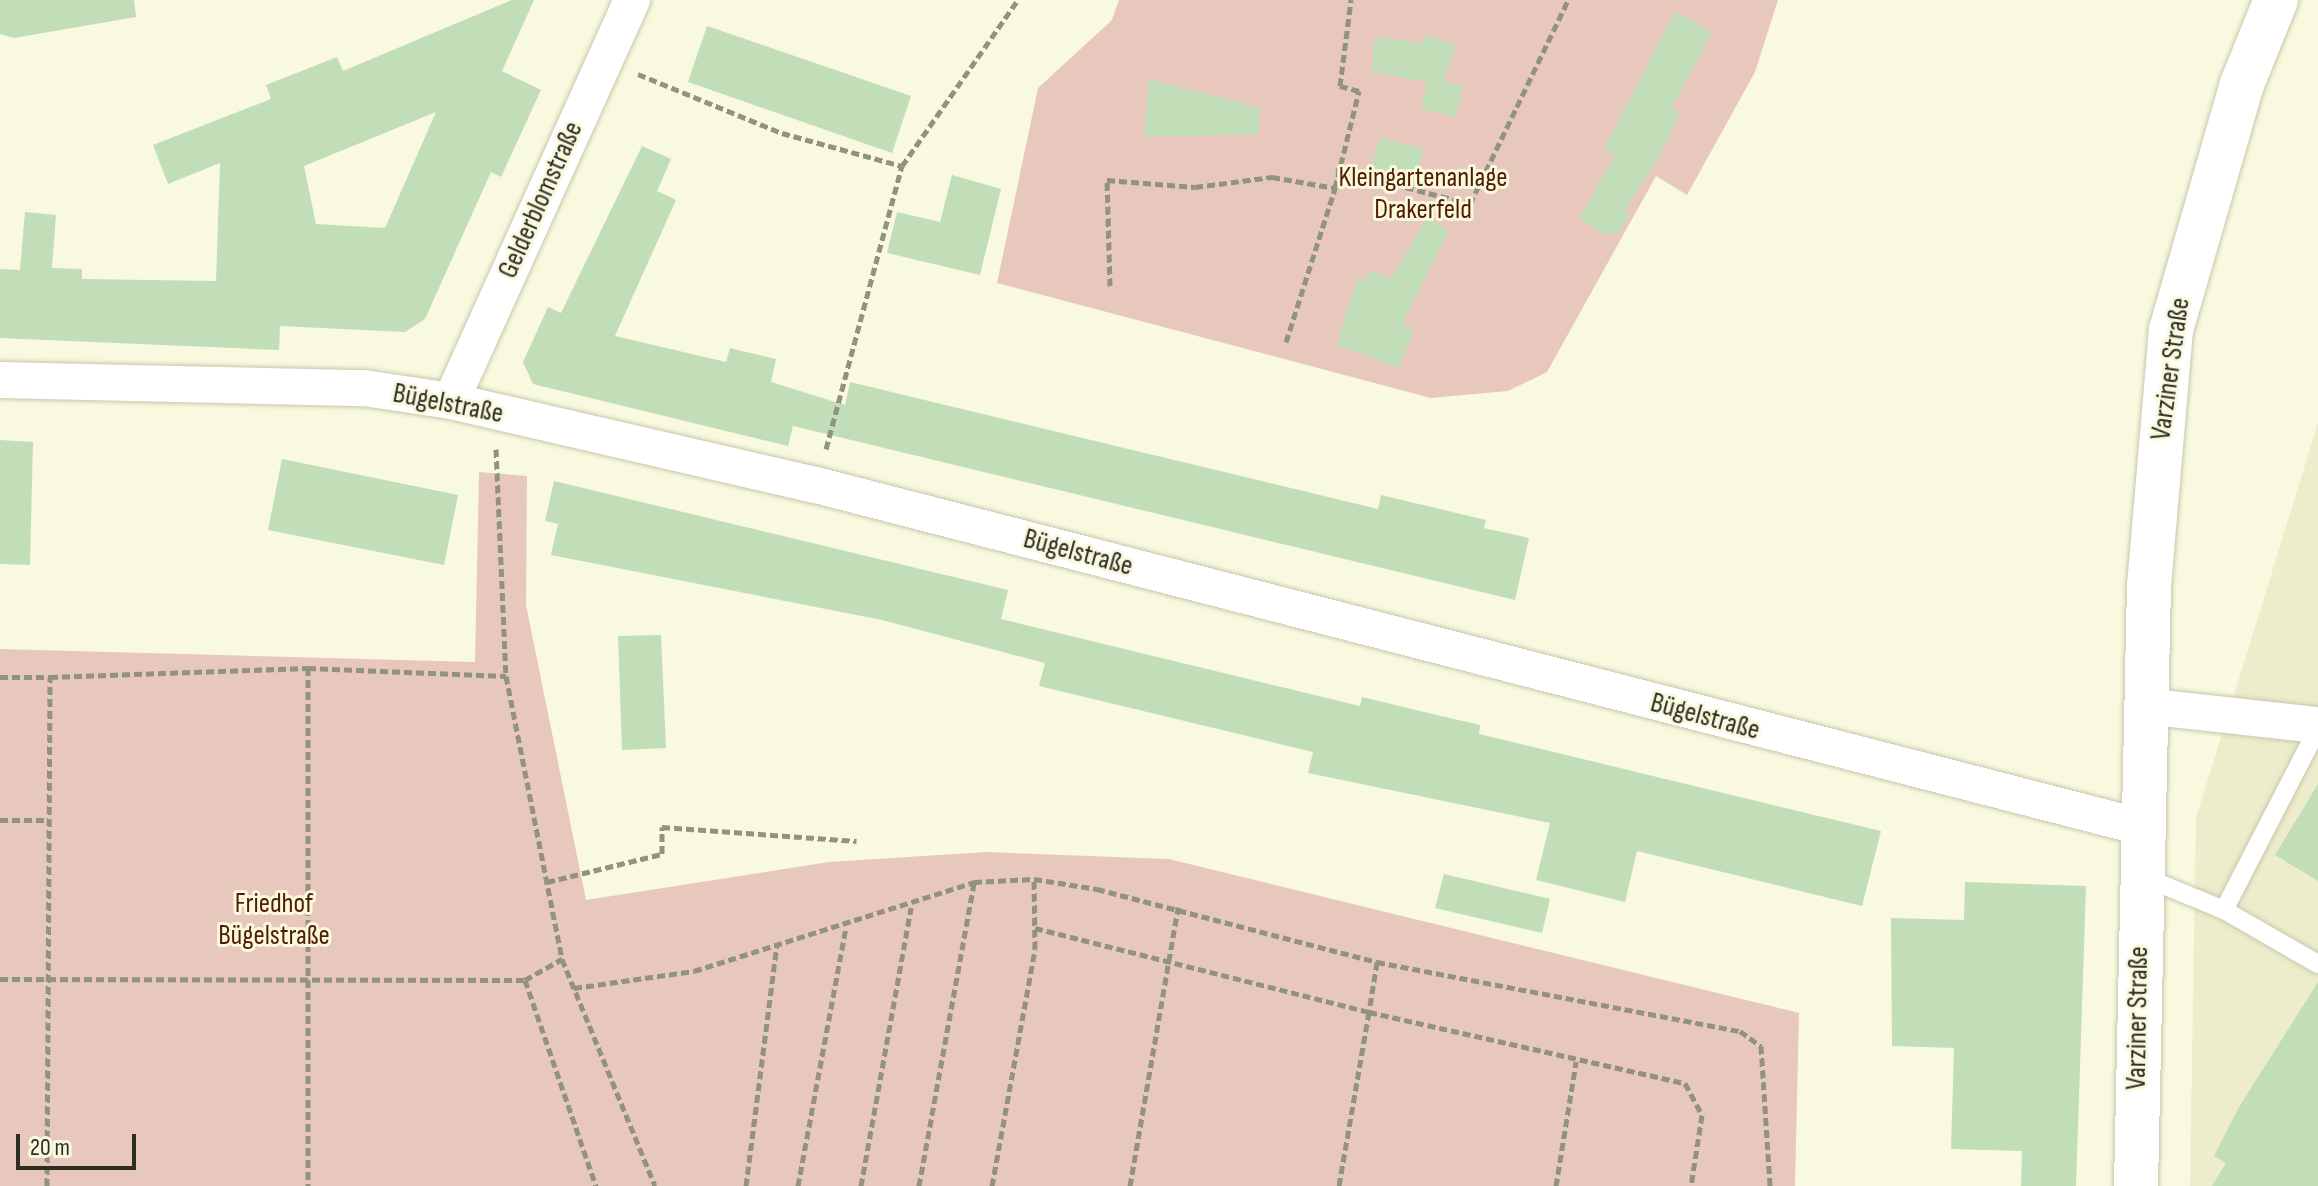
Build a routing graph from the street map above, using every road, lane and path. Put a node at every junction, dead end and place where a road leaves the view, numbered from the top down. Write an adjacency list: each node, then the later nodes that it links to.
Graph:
1 (632, 0): 6 (street, Gelderblomstraße)
2 (1018, 0): 7 (path)
3 (1351, 0): 8 (path)
4 (1568, 0): 8 (path)
5 (2276, 0): 20 (street, Varziner Straße)
6 (603, 60): 7 (path); 13 (street, Gelderblomstraße)
7 (902, 166): 15 (path)
8 (1336, 169): 9 (path)
9 (1335, 188): 10 (path); 11 (path)
10 (1110, 286)
11 (1286, 342)
12 (0, 380): 13 (street, Bügelstraße)
13 (451, 401): 14 (street, Bügelstraße)
14 (495, 412): 15 (street, Bügelstraße); 17 (path)
15 (816, 485): 24 (street, Bügelstraße)
16 (308, 668): 17 (path); 19 (path); 40 (path)
17 (506, 676): 28 (path)
18 (0, 677): 19 (path)
19 (50, 677): 23 (path)
20 (2145, 706): 21 (street); 24 (street, Varziner Straße)
21 (2317, 727): 32 (lane)
22 (0, 820): 23 (path)
23 (46, 820): 42 (path)
24 (2141, 827): 26 (street, Varziner Straße)
25 (856, 841): 28 (path)
26 (2141, 876): 32 (lane); 61 (street, Varziner Straße)
27 (1034, 879): 29 (path); 31 (path); 34 (path)
28 (547, 882): 37 (path)
29 (974, 882): 30 (path); 54 (path)
30 (912, 906): 33 (path); 53 (path)
31 (1178, 907): 36 (path); 38 (path)
32 (2224, 910): 39 (lane)
33 (846, 928): 35 (path); 52 (path)
34 (1035, 928): 36 (path); 55 (path)
35 (777, 945): 44 (path); 51 (path)
36 (1168, 957): 45 (path); 56 (path)
37 (562, 959): 43 (path); 44 (path)
38 (1377, 962): 45 (path); 60 (path)
39 (2318, 964)
40 (307, 977): 42 (path); 43 (path); 48 (path)
41 (0, 979): 42 (path)
42 (49, 980): 47 (path)
43 (525, 980): 49 (path)
44 (574, 988): 50 (path)
45 (1369, 1012): 46 (path); 57 (path)
46 (1576, 1062): 58 (path); 59 (path)
47 (47, 1186)
48 (308, 1186)
49 (596, 1186)
50 (655, 1186)
51 (746, 1186)
52 (798, 1186)
53 (861, 1186)
54 (919, 1186)
55 (992, 1186)
56 (1130, 1186)
57 (1339, 1186)
58 (1556, 1186)
59 (1691, 1186)
60 (1770, 1186)
61 (2136, 1186)

